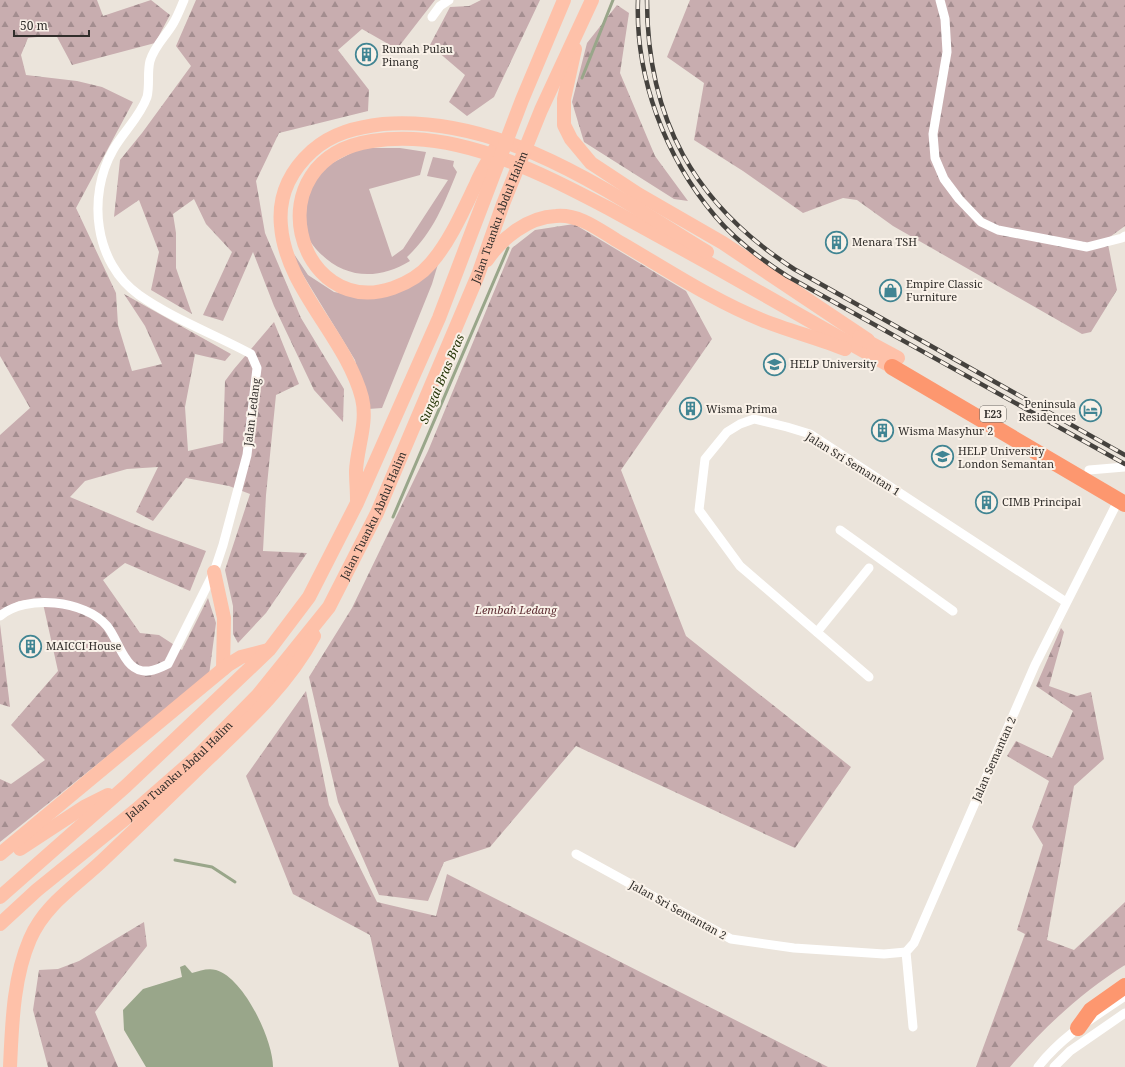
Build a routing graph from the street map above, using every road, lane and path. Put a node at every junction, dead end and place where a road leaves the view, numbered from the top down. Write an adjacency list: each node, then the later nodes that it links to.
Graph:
1 (184, 0): 18 (street, Jalan Ledang)
2 (448, 0): 6 (street)
3 (564, 0): 8 (main road, Jalan Tuanku Abdul Halim)
4 (592, 0): 7 (main road, Jalan Tuanku Abdul Halim)
5 (940, 0): 9 (street)
6 (432, 17)
7 (579, 29): 10 (main road, Jalan Tuanku Abdul Halim); 11 (main road)
8 (522, 100): 11 (main road); 15 (main road, Jalan Tuanku Abdul Halim)
9 (1125, 236)
10 (478, 275): 11 (main road); 20 (main road, Jalan Tuanku Abdul Halim)
11 (895, 363): 13 (highway, E23); 14 (highway, E23); 15 (main road)
12 (1125, 467): 13 (street)
13 (1089, 470): 14 (highway, E23)
14 (1123, 497): 19 (street, Jalan Semantan 2)
15 (357, 503): 24 (main road, Jalan Tuanku Abdul Halim)
16 (840, 530): 21 (street)
17 (869, 568): 23 (street)
18 (214, 572): 22 (street, Jalan Ledang); 25 (main road)
19 (1066, 602): 23 (street, Jalan Sri Semantan 1); 33 (street, Jalan Semantan 2)
20 (329, 607): 32 (main road, Jalan Tuanku Abdul Halim); 39 (main road)
21 (953, 611)
22 (0, 616)
23 (817, 632): 26 (street, Jalan Sri Semantan 1)
24 (269, 650): 25 (main road); 27 (main road, Jalan Tuanku Abdul Halim)
25 (224, 668): 28 (main road)
26 (869, 677)
27 (126, 786): 30 (main road); 31 (main road, Jalan Tuanku Abdul Halim)
28 (0, 854)
29 (576, 854): 33 (street, Jalan Sri Semantan 2)
30 (0, 863)
31 (0, 897)
32 (0, 924)
33 (906, 952): 37 (street)
34 (1125, 986): 38 (highway)
35 (1125, 996): 38 (street)
36 (1125, 1013): 41 (street)
37 (913, 1027)
38 (1078, 1028): 40 (street)
39 (10, 1067)
40 (1038, 1067)
41 (1054, 1067)

